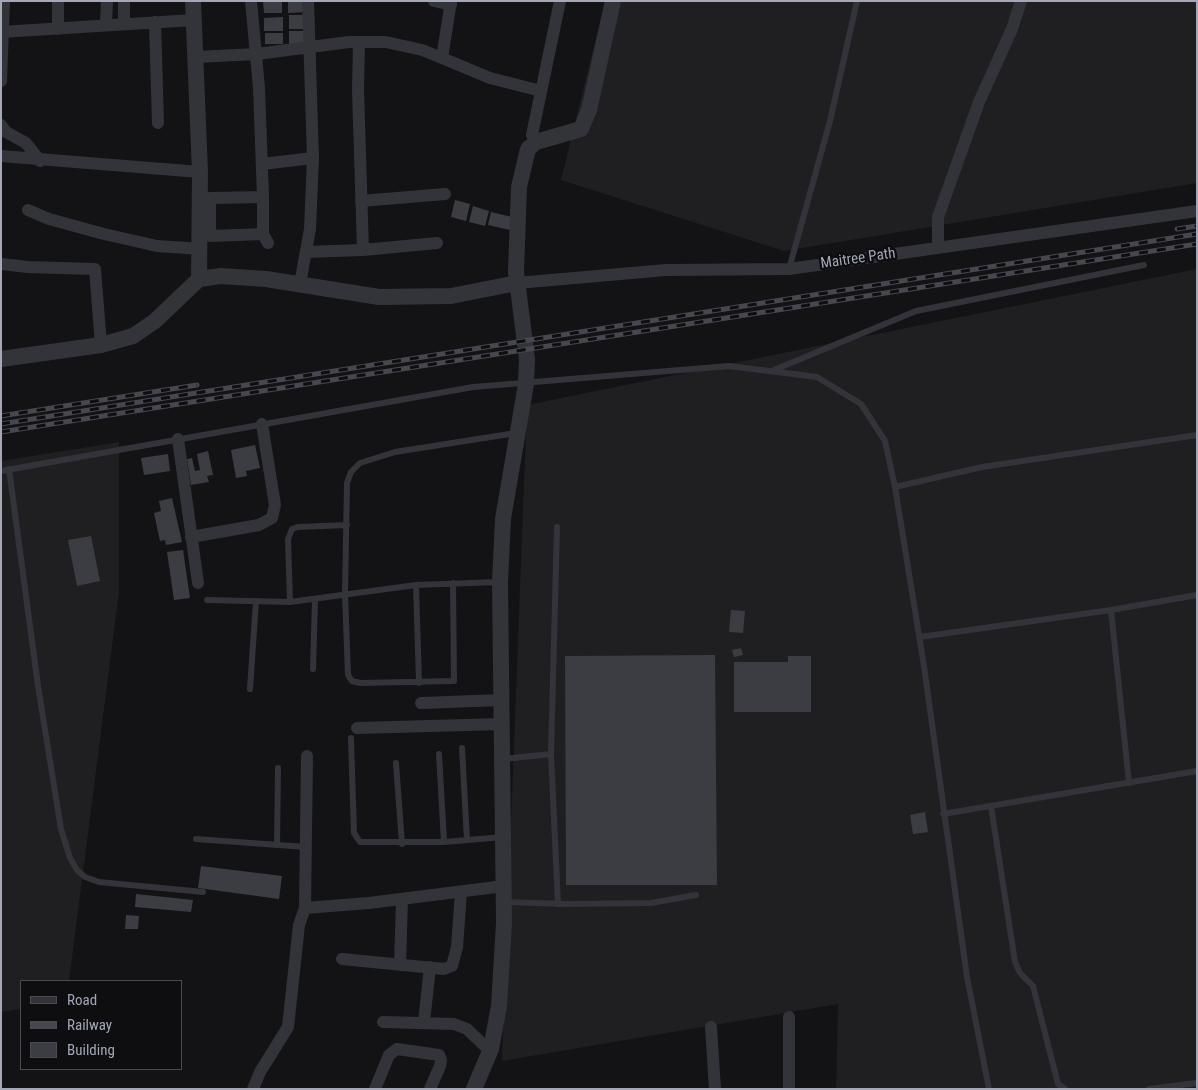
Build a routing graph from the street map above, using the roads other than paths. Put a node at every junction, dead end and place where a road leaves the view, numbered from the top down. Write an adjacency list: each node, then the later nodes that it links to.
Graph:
1 (4, 1): 19 (street)
2 (58, 1): 18 (street)
3 (107, 1): 16 (street)
4 (124, 1): 17 (street)
5 (193, 1): 14 (street)
6 (251, 1): 22 (street)
7 (308, 1): 21 (street)
8 (434, 1): 13 (street)
9 (560, 1): 26 (street)
10 (614, 1): 49 (street)
11 (857, 1): 47 (lane)
12 (1021, 1): 41 (street)
13 (451, 3): 24 (street)
14 (194, 20): 15 (street); 23 (street)
15 (155, 22): 17 (street); 27 (street)
16 (106, 24): 17 (street); 18 (street)
17 (124, 24)
18 (58, 29): 19 (street)
19 (3, 32): 25 (street)
20 (359, 42): 21 (street); 24 (street); 37 (street)
21 (311, 46): 22 (street); 31 (street)
22 (257, 54): 23 (street); 33 (street)
23 (196, 57): 34 (street)
24 (442, 58): 26 (street)
25 (1, 80)
26 (541, 90): 29 (street)
27 (158, 123)
28 (1, 125): 32 (street)
29 (532, 135)
30 (1, 156): 32 (street)
31 (313, 158): 33 (street); 44 (street)
32 (40, 161): 34 (street)
33 (262, 164): 36 (street)
34 (200, 172): 42 (street)
35 (445, 194): 37 (street)
36 (263, 197): 36 (street)
37 (361, 200): 43 (street)
38 (28, 210): 42 (street)
39 (1197, 211): 41 (street, Maitree Path)
40 (437, 243): 43 (street)
41 (938, 248): 47 (street, Maitree Path)
42 (201, 249): 48 (street)
43 (363, 250): 44 (street)
44 (306, 252): 50 (street)
45 (1, 264): 51 (street)
46 (1144, 266): 53 (lane)
47 (789, 268): 49 (street, Maitree Path)
48 (199, 279): 50 (street); 51 (street)
49 (517, 283): 50 (street); 54 (street)
50 (300, 284)
51 (101, 344): 52 (street)
52 (1, 359)
53 (772, 371): 54 (lane); 61 (lane)
54 (526, 384): 55 (lane); 56 (street)
55 (262, 424): 58 (lane); 64 (street)
56 (517, 432): 62 (lane); 66 (street)
57 (1197, 435): 61 (lane)
58 (178, 439): 59 (lane); 64 (street)
59 (9, 469): 60 (lane); 102 (lane)
60 (1, 471)
61 (895, 487): 76 (lane)
62 (347, 525): 69 (lane); 74 (lane)
63 (558, 527): 86 (lane)
64 (191, 537): 65 (street)
65 (198, 582)
66 (500, 582): 67 (lane); 80 (street)
67 (453, 583): 68 (lane); 78 (lane)
68 (416, 585): 69 (lane); 78 (lane)
69 (345, 594): 72 (lane); 78 (lane)
70 (1197, 595): 75 (lane)
71 (207, 600): 73 (lane)
72 (315, 600): 74 (lane); 77 (lane)
73 (256, 602): 74 (lane); 79 (lane)
74 (290, 602)
75 (1111, 610): 76 (lane); 92 (lane)
76 (920, 637): 94 (lane)
77 (313, 669)
78 (419, 683)
79 (250, 689)
80 (502, 700): 81 (street); 82 (street)
81 (421, 703)
82 (502, 724): 83 (street); 88 (street)
83 (354, 734): 99 (lane)
84 (462, 748): 97 (lane)
85 (439, 754): 98 (lane)
86 (551, 754): 88 (lane); 107 (lane)
87 (307, 756): 101 (street)
88 (502, 760): 95 (street)
89 (396, 763): 99 (lane)
90 (278, 768): 100 (lane)
91 (1197, 771): 92 (lane)
92 (1129, 782): 93 (lane)
93 (991, 806): 94 (lane); 125 (lane)
94 (943, 814): 124 (lane)
95 (504, 836): 97 (lane); 104 (street)
96 (196, 839): 100 (lane)
97 (467, 840): 98 (lane)
98 (444, 842): 99 (lane)
99 (402, 844)
100 (277, 845): 101 (lane)
101 (306, 847): 108 (street)
102 (203, 892)
103 (461, 892): 104 (street); 106 (street); 111 (street)
104 (504, 894): 107 (lane); 116 (street)
105 (696, 895): 107 (lane)
106 (402, 899): 108 (street); 110 (street)
107 (558, 904)
108 (305, 908): 118 (street)
109 (342, 959): 110 (street)
110 (400, 965): 111 (street)
111 (430, 968): 114 (street)
112 (789, 1017): 123 (street)
113 (383, 1022): 114 (street)
114 (424, 1022): 116 (street)
115 (711, 1027): 122 (street)
116 (490, 1051): 121 (street)
117 (1197, 1084): 126 (lane)
118 (253, 1089)
119 (375, 1089): 120 (street)
120 (430, 1089)
121 (474, 1089)
122 (715, 1089)
123 (789, 1089)
124 (989, 1089)
125 (1065, 1089)
126 (1149, 1089)

